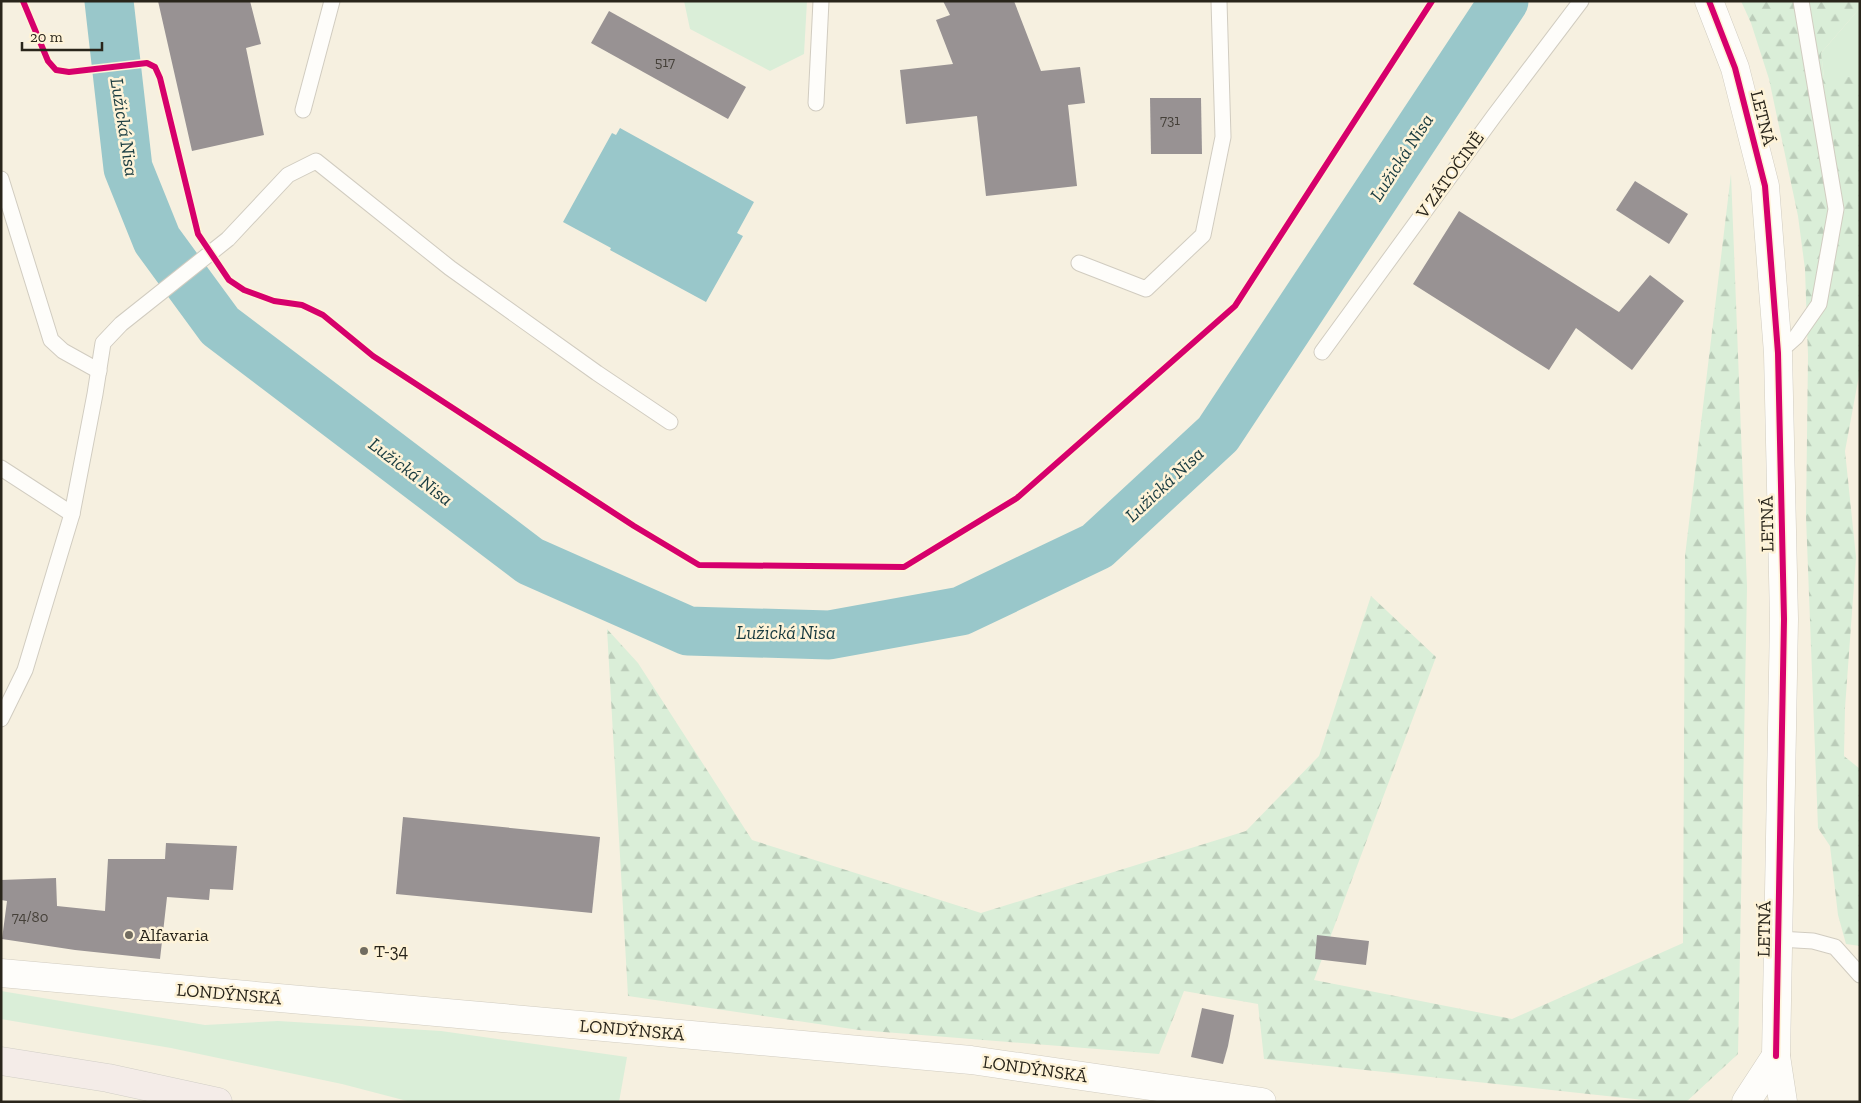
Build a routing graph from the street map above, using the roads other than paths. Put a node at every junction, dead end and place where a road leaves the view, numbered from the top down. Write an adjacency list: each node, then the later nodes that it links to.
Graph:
1 (332, 1): 8 (lane)
2 (820, 1): 7 (lane)
3 (1219, 1): 10 (lane)
4 (1581, 1): 11 (lane, V ZÁTOČINĚ)
5 (1709, 1): 12 (street, LETNÁ)
6 (1801, 1): 12 (lane)
7 (816, 103)
8 (303, 110)
9 (1, 179): 13 (lane)
10 (1079, 263)
11 (1322, 352)
12 (1778, 353): 18 (street, LETNÁ)
13 (98, 371): 14 (lane); 16 (lane)
14 (670, 422)
15 (1, 468): 16 (lane)
16 (72, 514): 17 (lane)
17 (1, 719)
18 (1778, 938): 20 (lane); 21 (street, LETNÁ)
19 (1, 974): 23 (street, LONDÝNSKÁ)
20 (1860, 975)
21 (1776, 1056): 26 (street); 27 (street, LETNÁ)
22 (1, 1061): 24 (highway)
23 (1146, 1094): 25 (street, LONDÝNSKÁ)
24 (218, 1102)
25 (1262, 1102)
26 (1746, 1102)
27 (1783, 1102)

